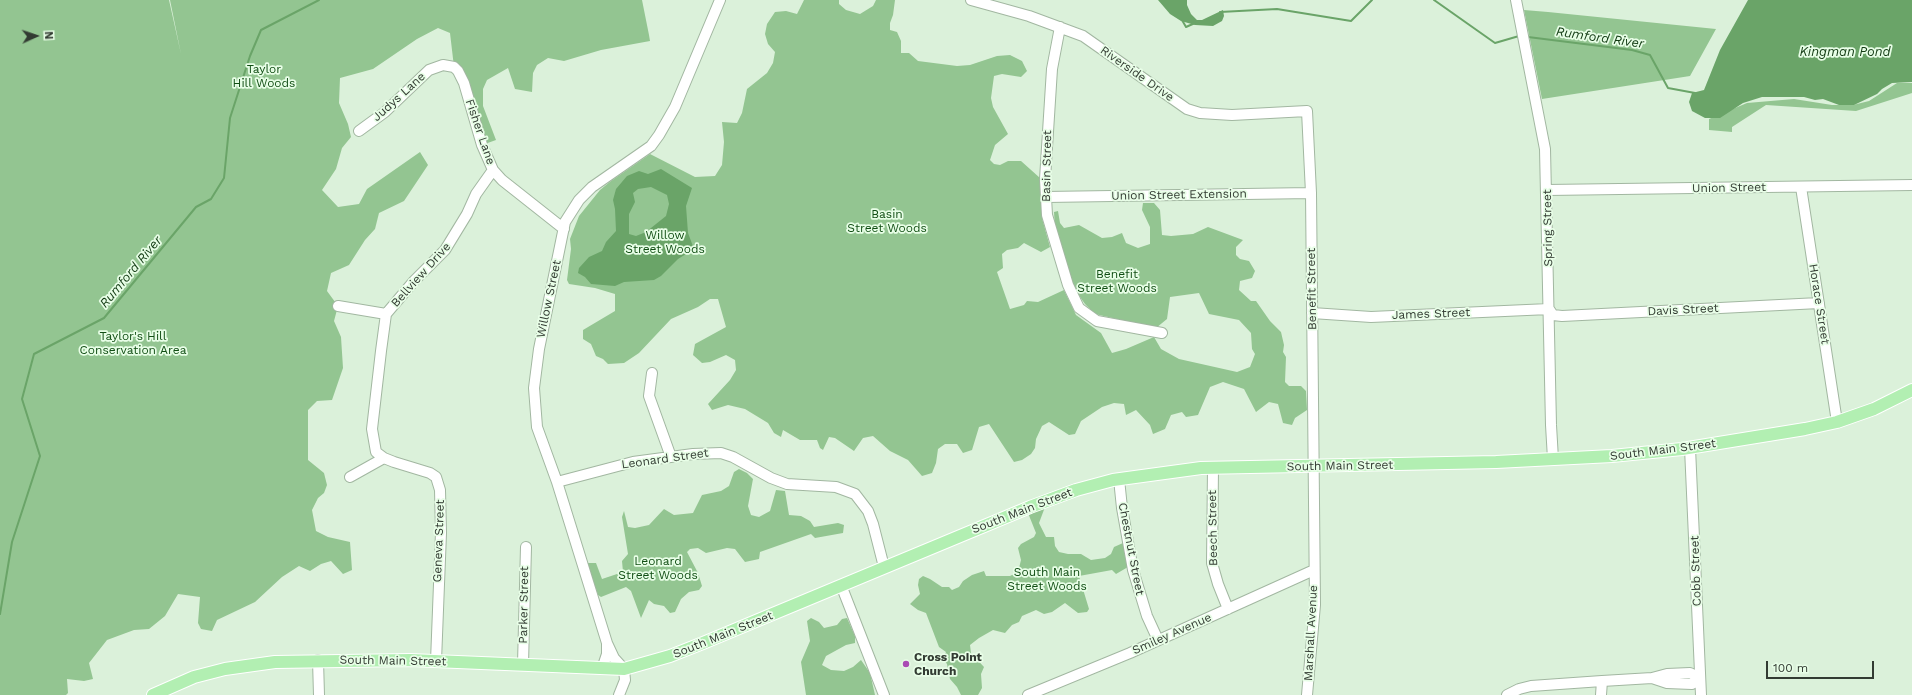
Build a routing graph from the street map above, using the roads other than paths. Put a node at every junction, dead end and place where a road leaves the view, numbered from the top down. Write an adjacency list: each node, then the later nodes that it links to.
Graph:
1 (720, 0): 14 (street, Willow Street)
2 (972, 0): 4 (street, Riverside Drive)
3 (1516, 0): 11 (street, Spring Street)
4 (1060, 27): 6 (street, Riverside Drive); 13 (street, Basin Street)
5 (460, 75): 7 (street, Judys Lane); 8 (street, Fisher Lane)
6 (1308, 113): 12 (street, Benefit Street)
7 (359, 131)
8 (493, 170): 14 (street, Fisher Lane); 19 (street, Bellview Drive)
9 (1912, 185): 10 (street, Union Street)
10 (1801, 187): 11 (street, Union Street); 15 (street, Horace Street)
11 (1547, 190): 17 (street, Spring Street)
12 (1311, 193): 13 (street, Union Street Extension); 18 (street, Benefit Street)
13 (1046, 197): 20 (street, Basin Street)
14 (564, 228): 32 (street, Willow Street)
15 (1819, 303): 17 (street, Davis Street); 23 (street, Horace Street)
16 (338, 306): 19 (street)
17 (1550, 309): 18 (street, James Street); 27 (street, Spring Street)
18 (1312, 313): 28 (street, Benefit Street)
19 (386, 314): 26 (street, Bellview Drive)
20 (1162, 333)
21 (652, 373): 25 (street)
22 (1912, 390): 23 (main road, South Main Street)
23 (1837, 422): 24 (main road, South Main Street)
24 (1690, 448): 27 (main road, South Main Street); 45 (street, Cobb Street)
25 (671, 457): 32 (street, Leonard Street); 34 (street, Leonard Street)
26 (384, 458): 30 (street); 41 (street, Geneva Street)
27 (1554, 459): 28 (main road, South Main Street)
28 (1314, 465): 29 (main road, South Main Street); 35 (street, Benefit Street)
29 (1213, 468): 31 (main road, South Main Street); 37 (street, Beech Street)
30 (350, 477)
31 (1119, 479): 34 (main road, South Main Street); 38 (street, Chestnut Street)
32 (557, 482): 39 (street, Willow Street)
33 (526, 547): 42 (street, Parker Street)
34 (884, 567): 36 (main road, South Main Street)
35 (1314, 570): 37 (street, Smiley Avenue); 52 (street, Marshall Avenue)
36 (841, 585): 44 (main road, South Main Street); 50 (street)
37 (1228, 609): 38 (street, Smiley Avenue)
38 (1158, 640): 51 (street, Smiley Avenue)
39 (607, 643): 43 (street); 44 (street)
40 (318, 660): 41 (main road, South Main Street); 47 (main road, South Main Street); 48 (street)
41 (436, 661): 42 (main road, South Main Street)
42 (523, 664): 43 (main road, South Main Street)
43 (602, 669): 44 (main road, South Main Street)
44 (624, 669): 49 (street)
45 (1700, 678): 46 (street); 55 (street, Cobb Street)
46 (1602, 681): 53 (street); 54 (street)
47 (152, 695)
48 (319, 695)
49 (619, 695)
50 (884, 695)
51 (1028, 695)
52 (1307, 695)
53 (1507, 695)
54 (1601, 695)
55 (1701, 695)

